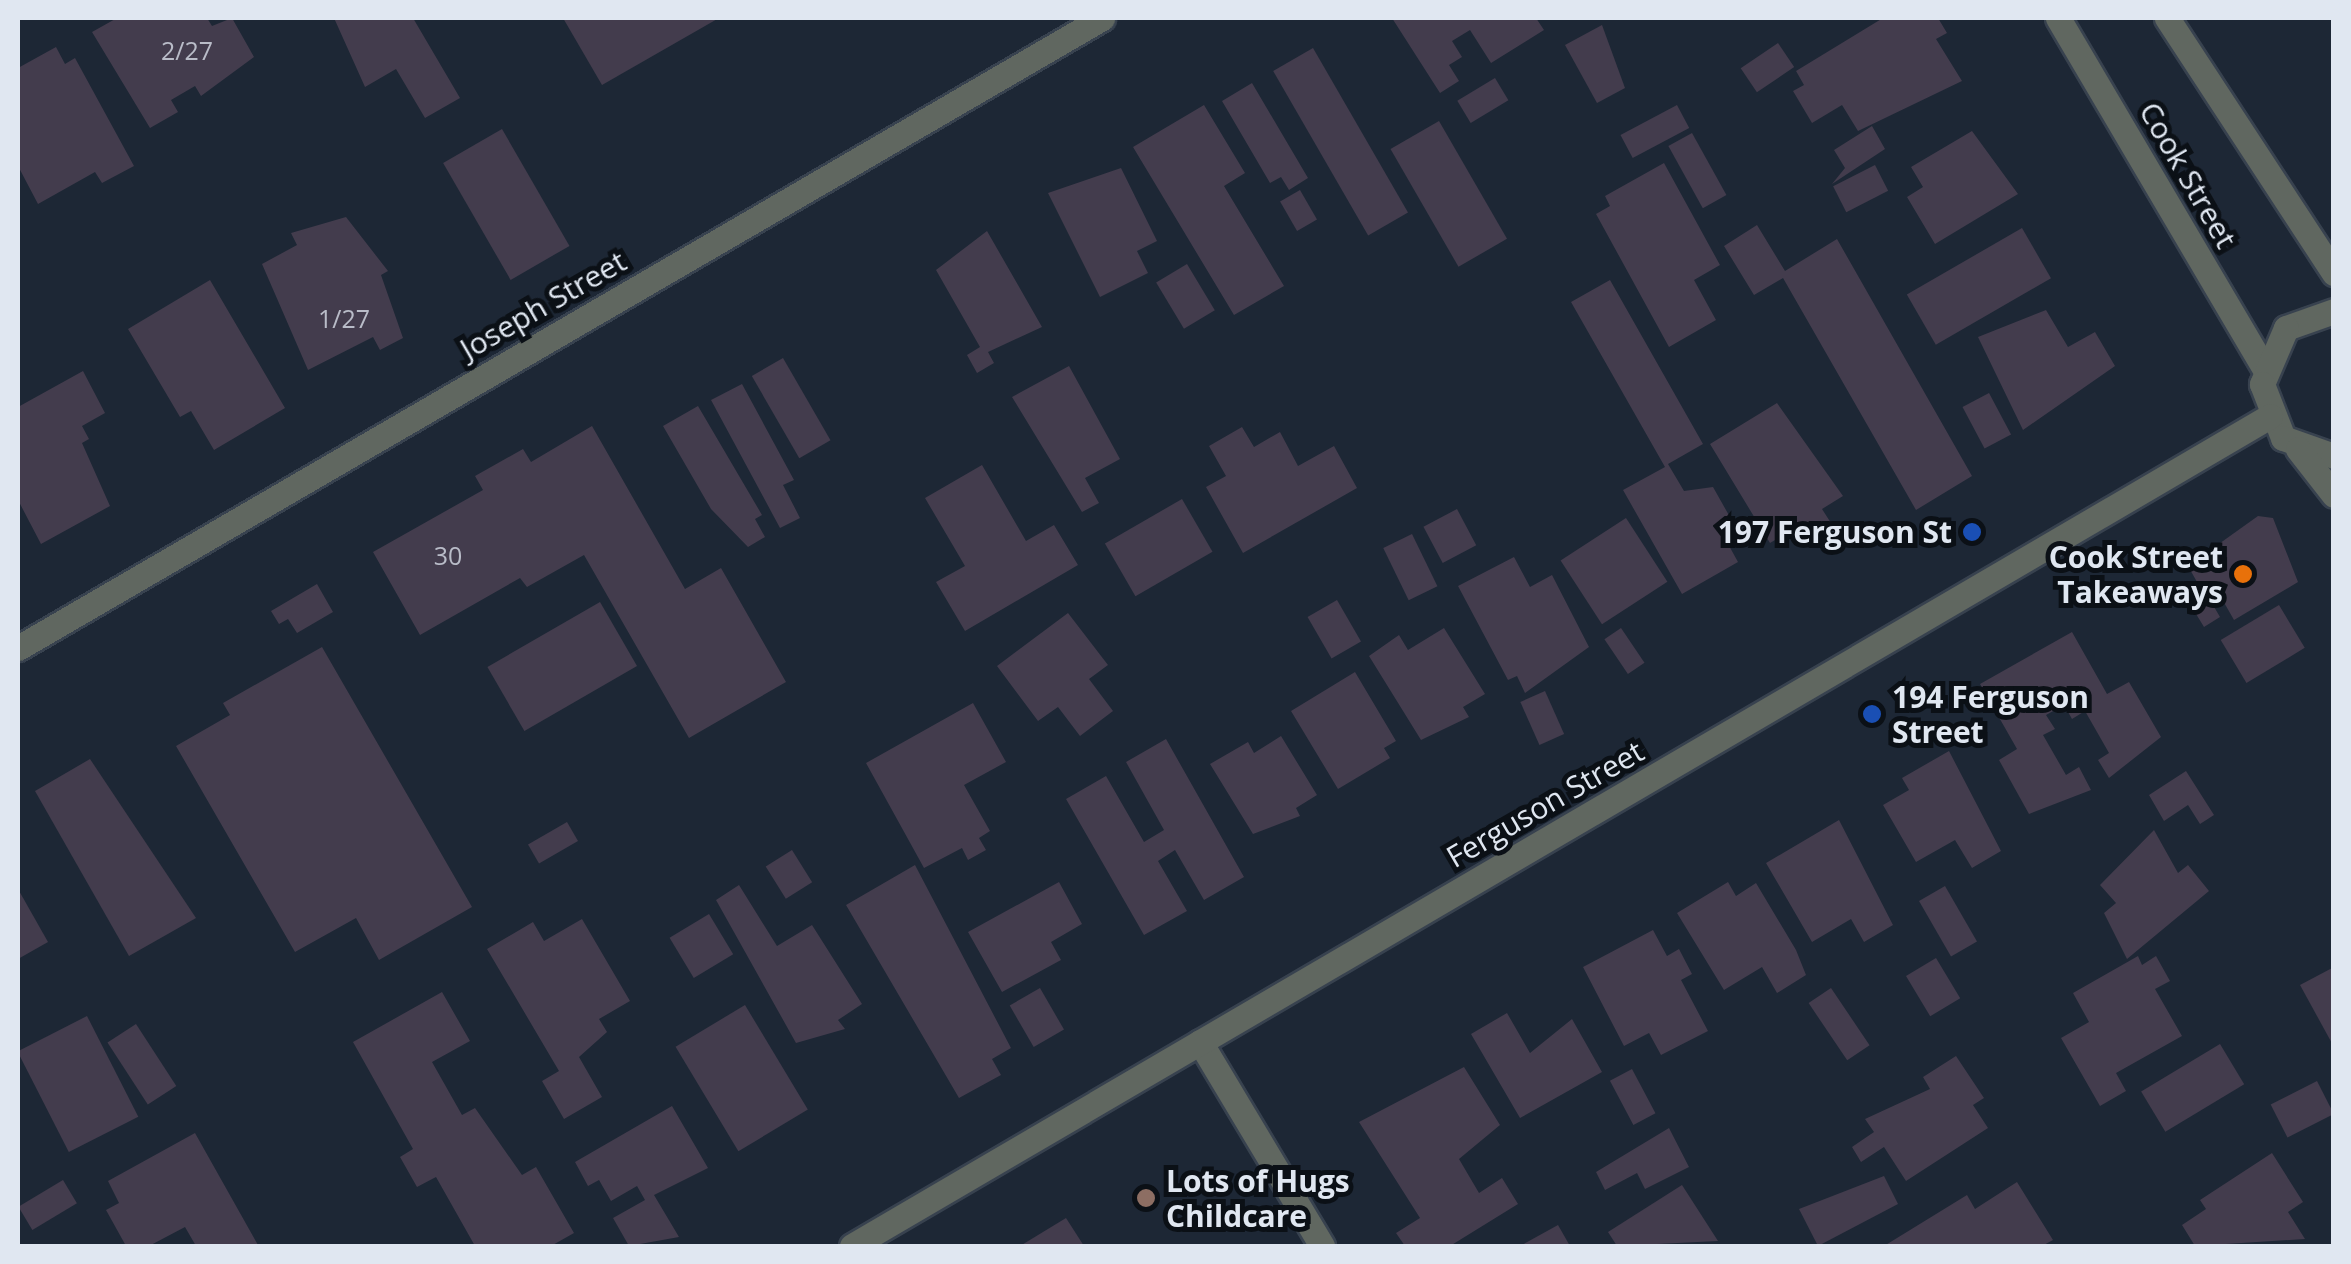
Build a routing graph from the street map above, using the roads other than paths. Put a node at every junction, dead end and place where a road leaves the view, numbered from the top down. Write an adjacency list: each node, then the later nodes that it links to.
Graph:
1 (1102, 18): 11 (street, Joseph Street)
2 (2058, 18): 6 (street, Cook Street)
3 (2167, 18): 4 (street, Cook Street)
4 (2334, 273)
5 (2334, 311): 6 (street)
6 (2262, 366): 7 (street)
7 (2270, 416): 8 (street); 12 (street, Ferguson Street)
8 (2298, 448): 9 (street); 10 (street)
9 (2334, 456)
10 (2334, 495)
11 (18, 648)
12 (1200, 1042): 13 (street, Ferguson Street); 14 (street)
13 (852, 1246)
14 (1322, 1246)

